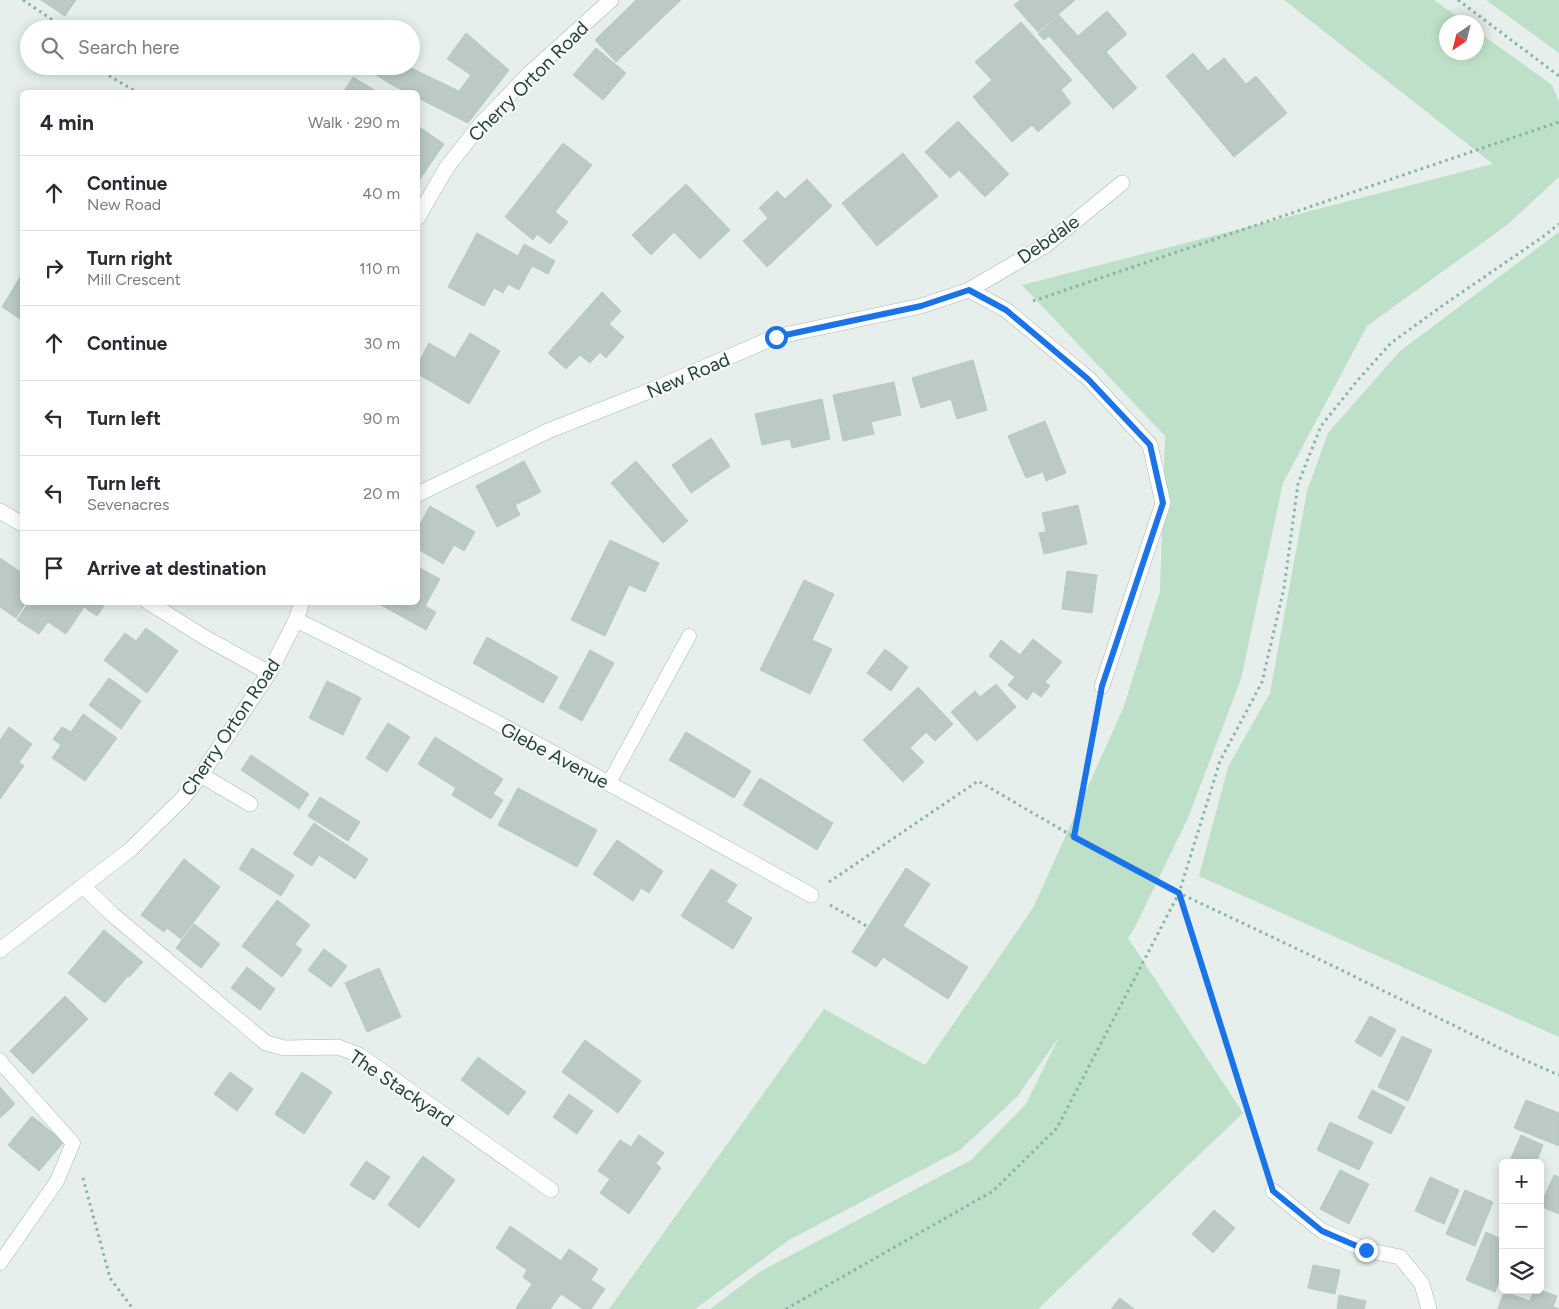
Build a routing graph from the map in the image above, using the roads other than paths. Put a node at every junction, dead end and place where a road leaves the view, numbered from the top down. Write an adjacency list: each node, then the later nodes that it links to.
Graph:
1 (611, 0): 3 (street, Cherry Orton Road)
2 (1122, 182): 4 (street, Debdale)
3 (420, 214)
4 (969, 290): 5 (street, New Road); 13 (street)
5 (420, 493)
6 (0, 511): 7 (street)
7 (20, 523)
8 (153, 605): 12 (street)
9 (301, 605): 10 (street, Cherry Orton Road)
10 (296, 620): 12 (street, Cherry Orton Road); 15 (street, Glebe Avenue)
11 (689, 636): 15 (lane)
12 (269, 673): 14 (street, Cherry Orton Road)
13 (1102, 686)
14 (201, 775): 16 (street); 17 (street, Cherry Orton Road)
15 (609, 783): 18 (street, Glebe Avenue)
16 (250, 804)
17 (83, 886): 19 (street, Cherry Orton Road); 21 (street, The Stackyard)
18 (811, 895)
19 (0, 950)
20 (0, 1060): 23 (lane)
21 (551, 1190)
22 (1273, 1191): 24 (street)
23 (0, 1262)
24 (1429, 1309)

